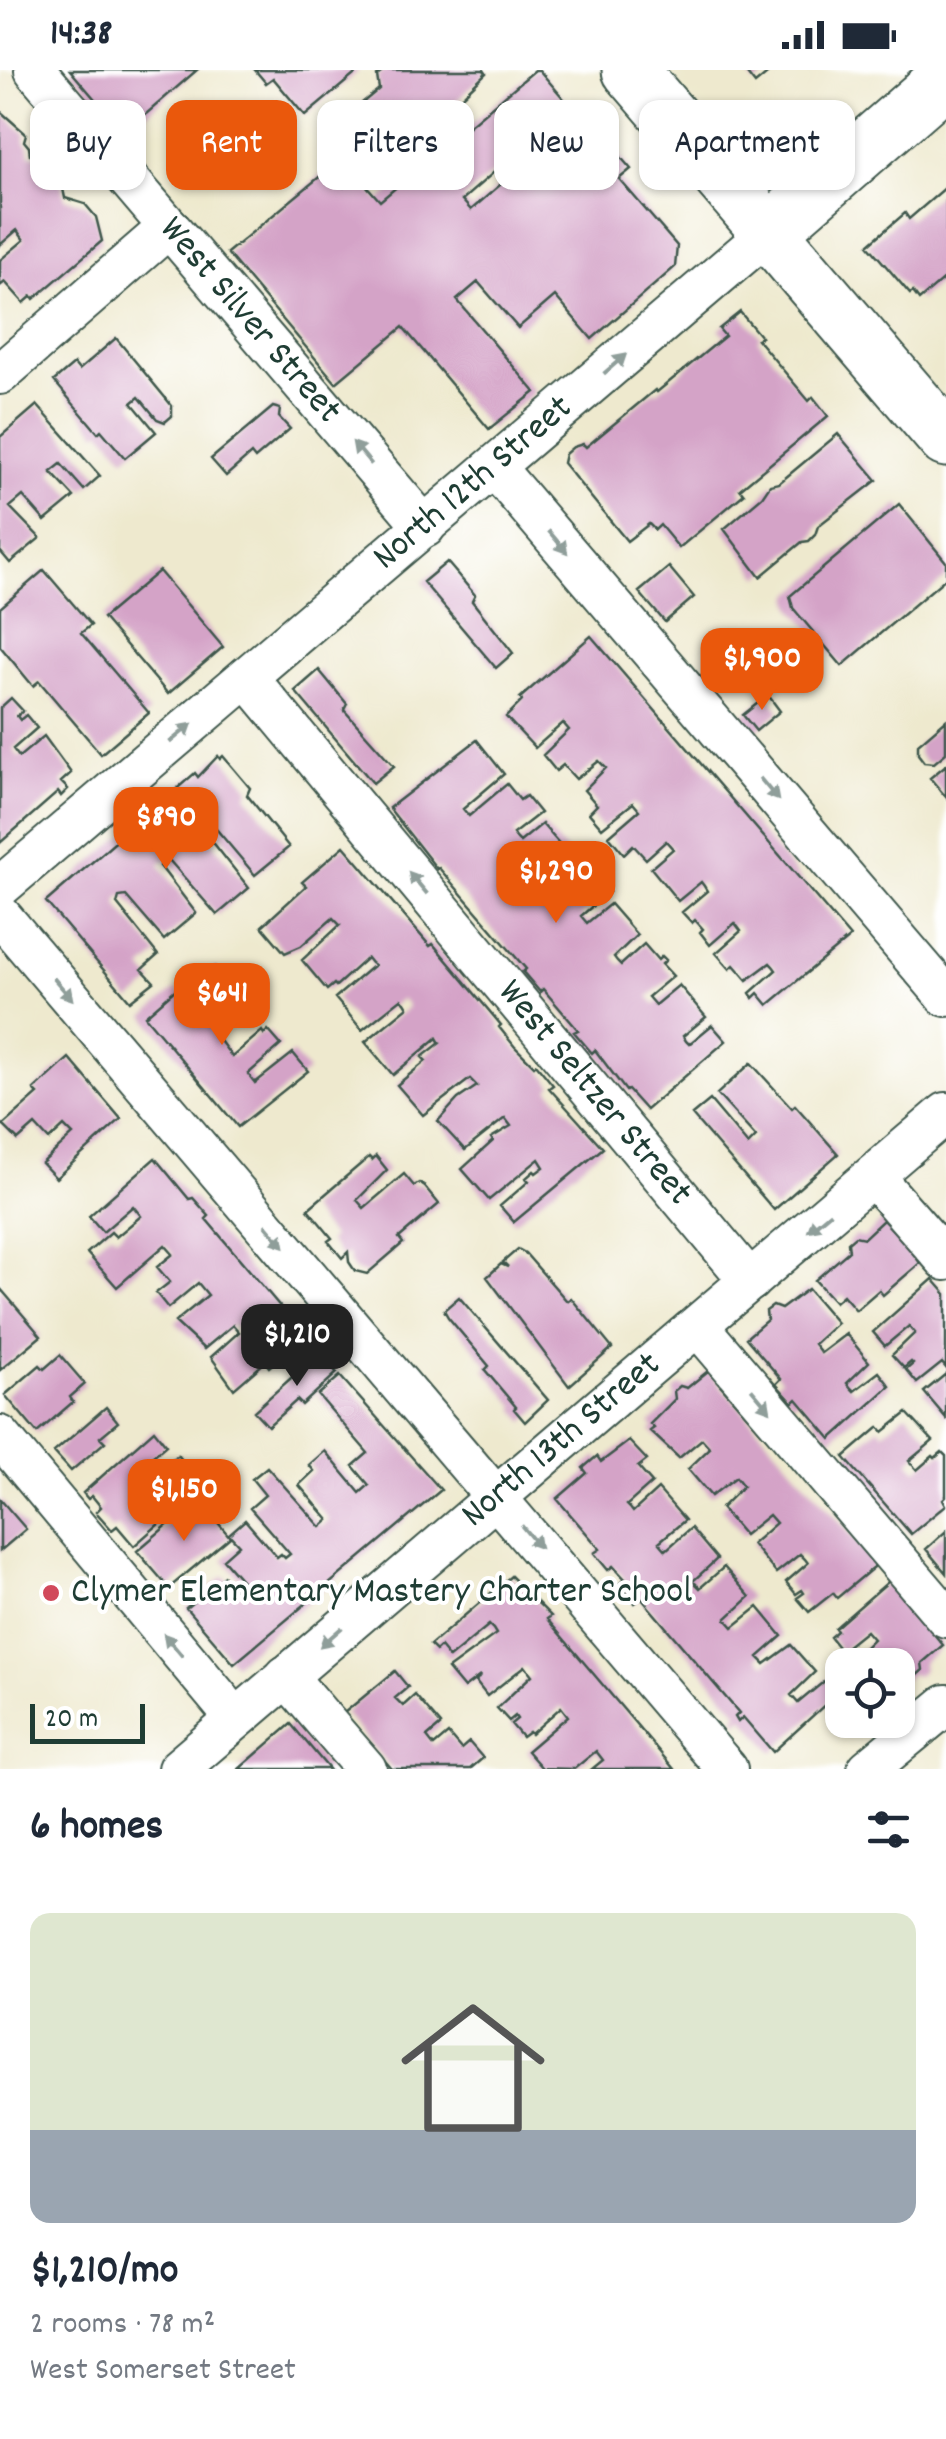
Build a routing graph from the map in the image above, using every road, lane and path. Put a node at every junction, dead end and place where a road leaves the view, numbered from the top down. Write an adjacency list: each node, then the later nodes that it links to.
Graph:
1 (35, 70): 4 (street, West Silver Street)
2 (630, 70): 5 (main road)
3 (946, 78): 5 (main road, North 12th Street)
4 (169, 227): 6 (street); 9 (street, West Silver Street, one-way to 4)
5 (768, 232): 7 (main road); 8 (street, North 12th Street, one-way to 5)
6 (0, 374)
7 (946, 440)
8 (495, 468): 9 (street, North 12th Street); 13 (street, one-way to 13)
9 (425, 528): 10 (street, North 12th Street)
10 (247, 677): 11 (street, North 12th Street, one-way to 10); 17 (street, West Seltzer Street, one-way to 10)
11 (0, 887)
12 (0, 915): 20 (street, one-way to 20)
13 (946, 996)
14 (946, 1113): 15 (street, North 13th Street)
15 (873, 1176): 16 (street); 17 (street, North 13th Street, one-way to 17)
16 (946, 1260)
17 (750, 1281): 18 (street, North 13th Street)
18 (698, 1326): 20 (street, North 13th Street); 21 (street, one-way to 21)
19 (0, 1436): 24 (street, one-way to 19)
20 (496, 1495): 22 (street, North 13th Street, one-way to 22); 27 (street, one-way to 27)
21 (946, 1617)
22 (286, 1676): 24 (street, North 13th Street); 26 (street)
23 (944, 1712): 28 (street)
24 (236, 1720): 25 (street, North 13th Street)
25 (178, 1769)
26 (366, 1769)
27 (727, 1769)
28 (868, 1769)

